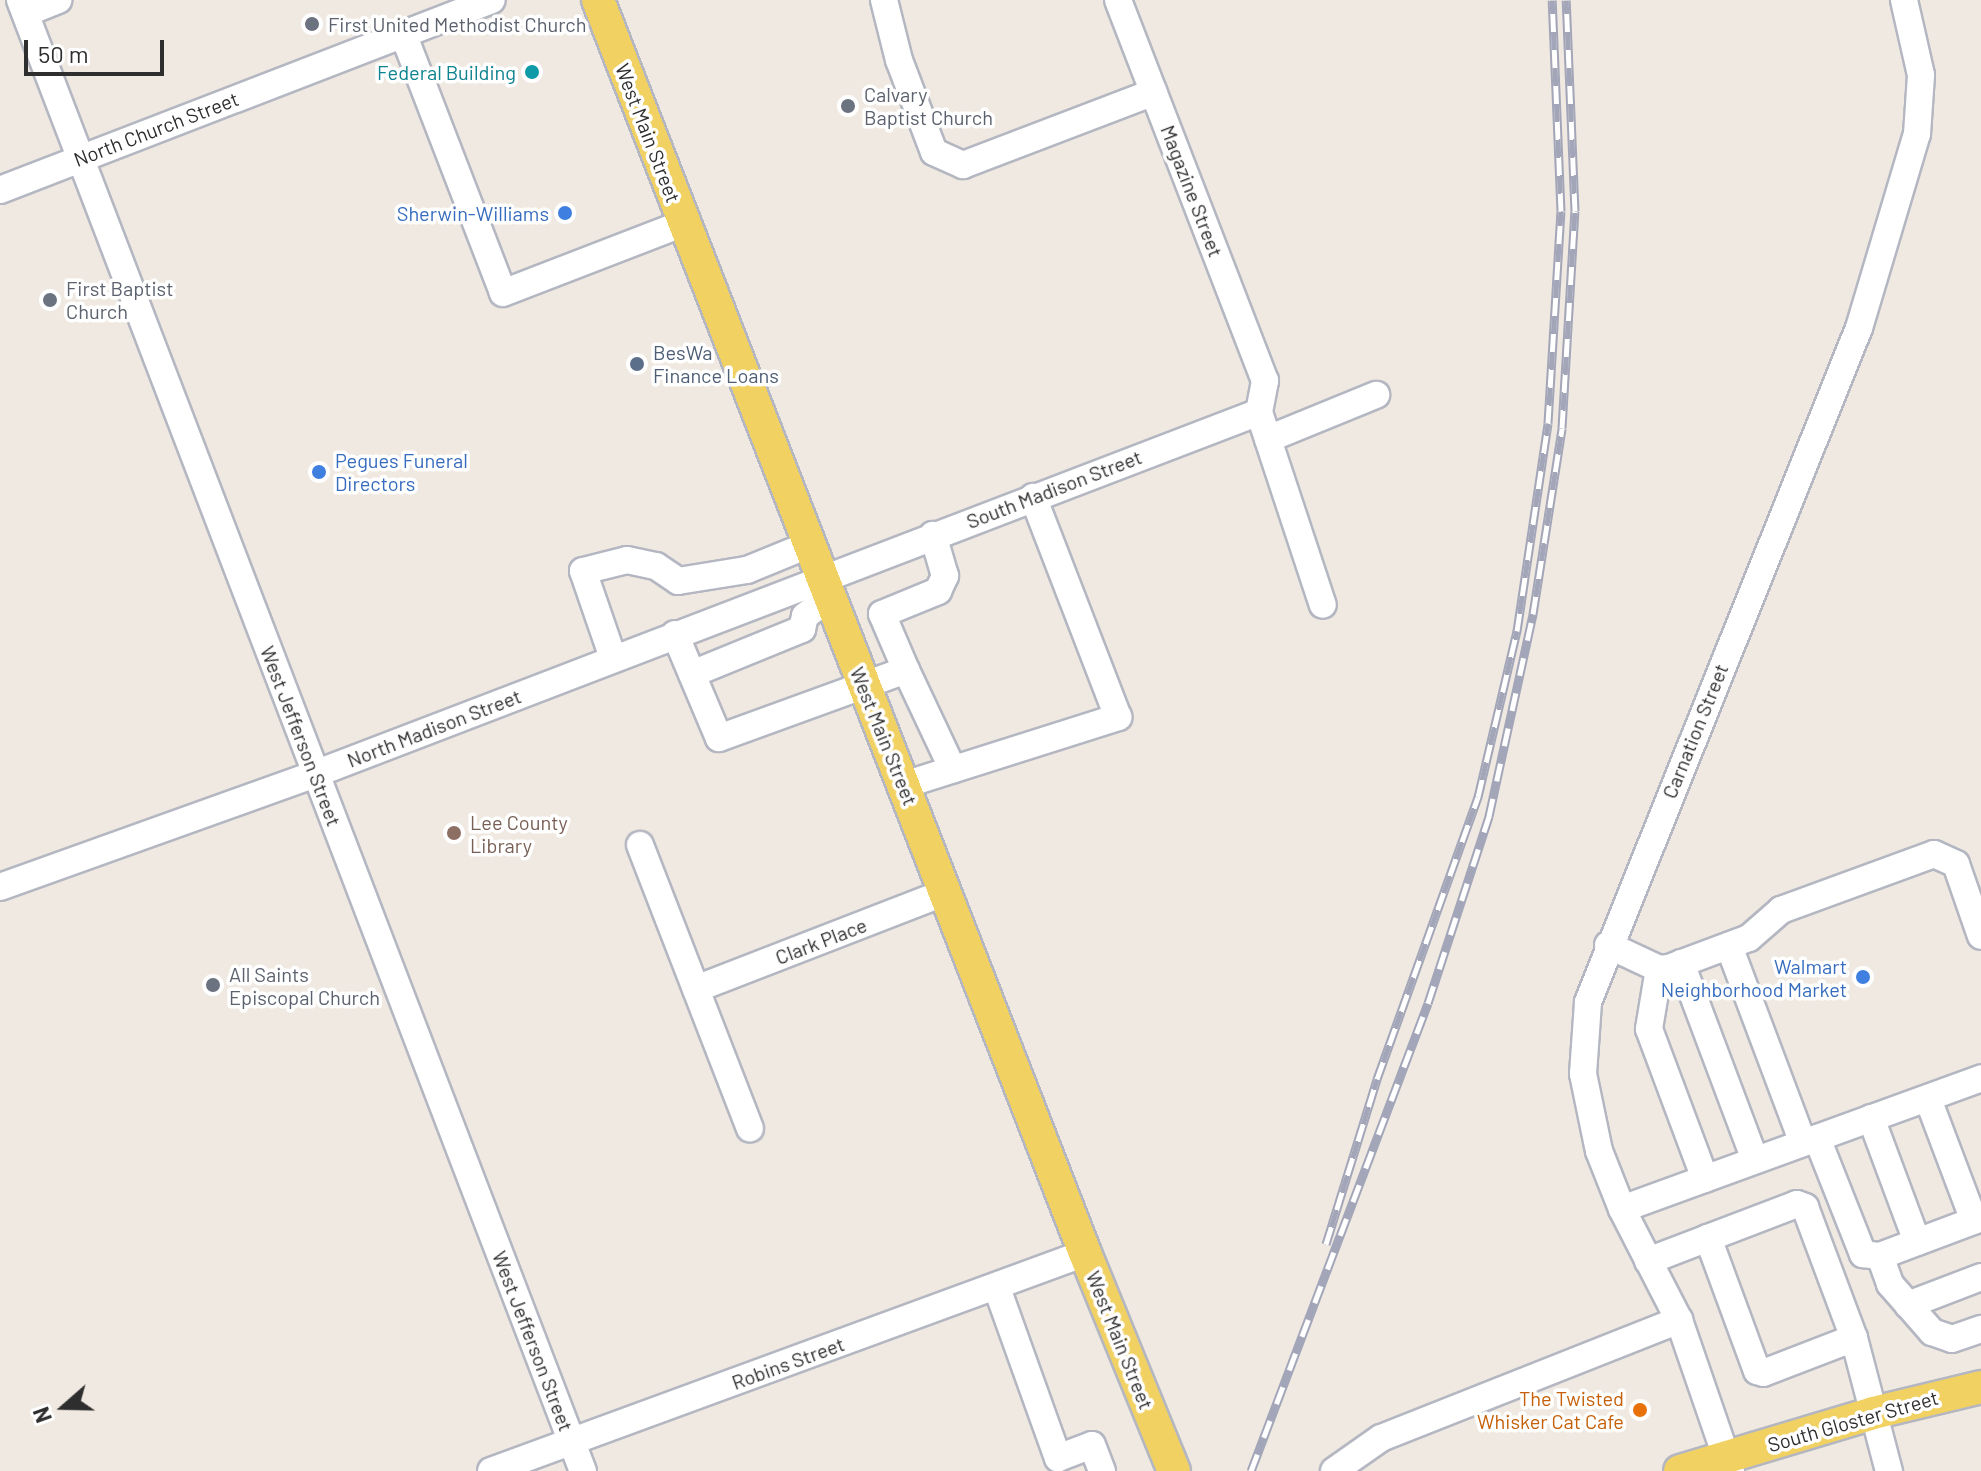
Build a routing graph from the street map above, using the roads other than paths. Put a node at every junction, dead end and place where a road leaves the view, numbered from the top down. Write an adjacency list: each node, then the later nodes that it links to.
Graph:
1 (59, 0): 7 (street)
2 (492, 0): 8 (street, North Church Street)
3 (598, 0): 12 (main road, West Main Street)
4 (884, 0): 9 (street)
5 (1118, 0): 9 (street, Magazine Street)
6 (1904, 0): 33 (street, Carnation Street)
7 (23, 6): 10 (street, West Jefferson Street)
8 (404, 36): 10 (street, North Church Street); 12 (street)
9 (1154, 92): 14 (street, Magazine Street)
10 (81, 156): 11 (street, North Church Street); 27 (street, West Jefferson Street)
11 (0, 190)
12 (682, 224): 18 (main road, West Main Street)
13 (1376, 395): 15 (street)
14 (1259, 412): 15 (street); 16 (street, South Madison Street)
15 (1268, 439): 20 (street)
16 (1033, 497): 17 (street, South Madison Street); 26 (street)
17 (933, 535): 19 (street, South Madison Street); 23 (street)
18 (808, 545): 19 (main road, West Main Street); 22 (street)
19 (825, 588): 21 (street, North Madison Street); 24 (street); 25 (main road, West Main Street)
20 (1323, 605)
21 (675, 634): 22 (street, North Madison Street); 24 (street)
22 (613, 658): 27 (street, North Madison Street)
23 (906, 670): 25 (street); 26 (street)
24 (692, 674): 25 (street)
25 (864, 686): 28 (main road, West Main Street)
26 (953, 770): 28 (street)
27 (315, 774): 30 (street, North Madison Street); 59 (street, West Jefferson Street)
28 (904, 785): 31 (main road, West Main Street)
29 (640, 845): 36 (street)
30 (0, 887)
31 (946, 892): 36 (street, Clark Place); 48 (main road, West Main Street)
32 (1981, 936): 34 (street)
33 (1608, 945): 35 (street); 44 (street, Carnation Street)
34 (1729, 946): 35 (street); 41 (street)
35 (1670, 966): 42 (street); 43 (street)
36 (696, 989): 40 (street)
37 (1980, 1083): 38 (street)
38 (1928, 1099): 39 (street); 45 (street)
39 (1871, 1118): 41 (street); 47 (street)
40 (750, 1128)
41 (1810, 1140): 42 (street); 49 (street)
42 (1755, 1160): 43 (street)
43 (1705, 1179): 44 (street)
44 (1622, 1209): 50 (street, Carnation Street)
45 (1978, 1220): 47 (street)
46 (1708, 1238): 50 (street); 56 (street); 56 (street)
47 (1917, 1242): 49 (street)
48 (1085, 1253): 52 (street, Robins Street); 60 (main road, West Main Street)
49 (1880, 1256): 53 (street)
50 (1648, 1261): 54 (street, Carnation Street)
51 (1981, 1277): 53 (street)
52 (997, 1288): 59 (street, Robins Street); 62 (street)
53 (1908, 1305): 55 (street)
54 (1679, 1320): 61 (street, Carnation Street); 66 (street)
55 (1981, 1329)
56 (1854, 1338): 58 (street)
57 (1981, 1387): 58 (main road, South Gloster Street)
58 (1873, 1413): 61 (main road, South Gloster Street); 68 (street)
59 (572, 1442): 63 (street, Robins Street); 64 (street, West Jefferson Street)
60 (1168, 1463)
61 (1728, 1464): 67 (main road, South Gloster Street)
62 (1046, 1465): 65 (street)
63 (491, 1471)
64 (583, 1471)
65 (1102, 1471)
66 (1334, 1471)
67 (1680, 1471)
68 (1889, 1471)

